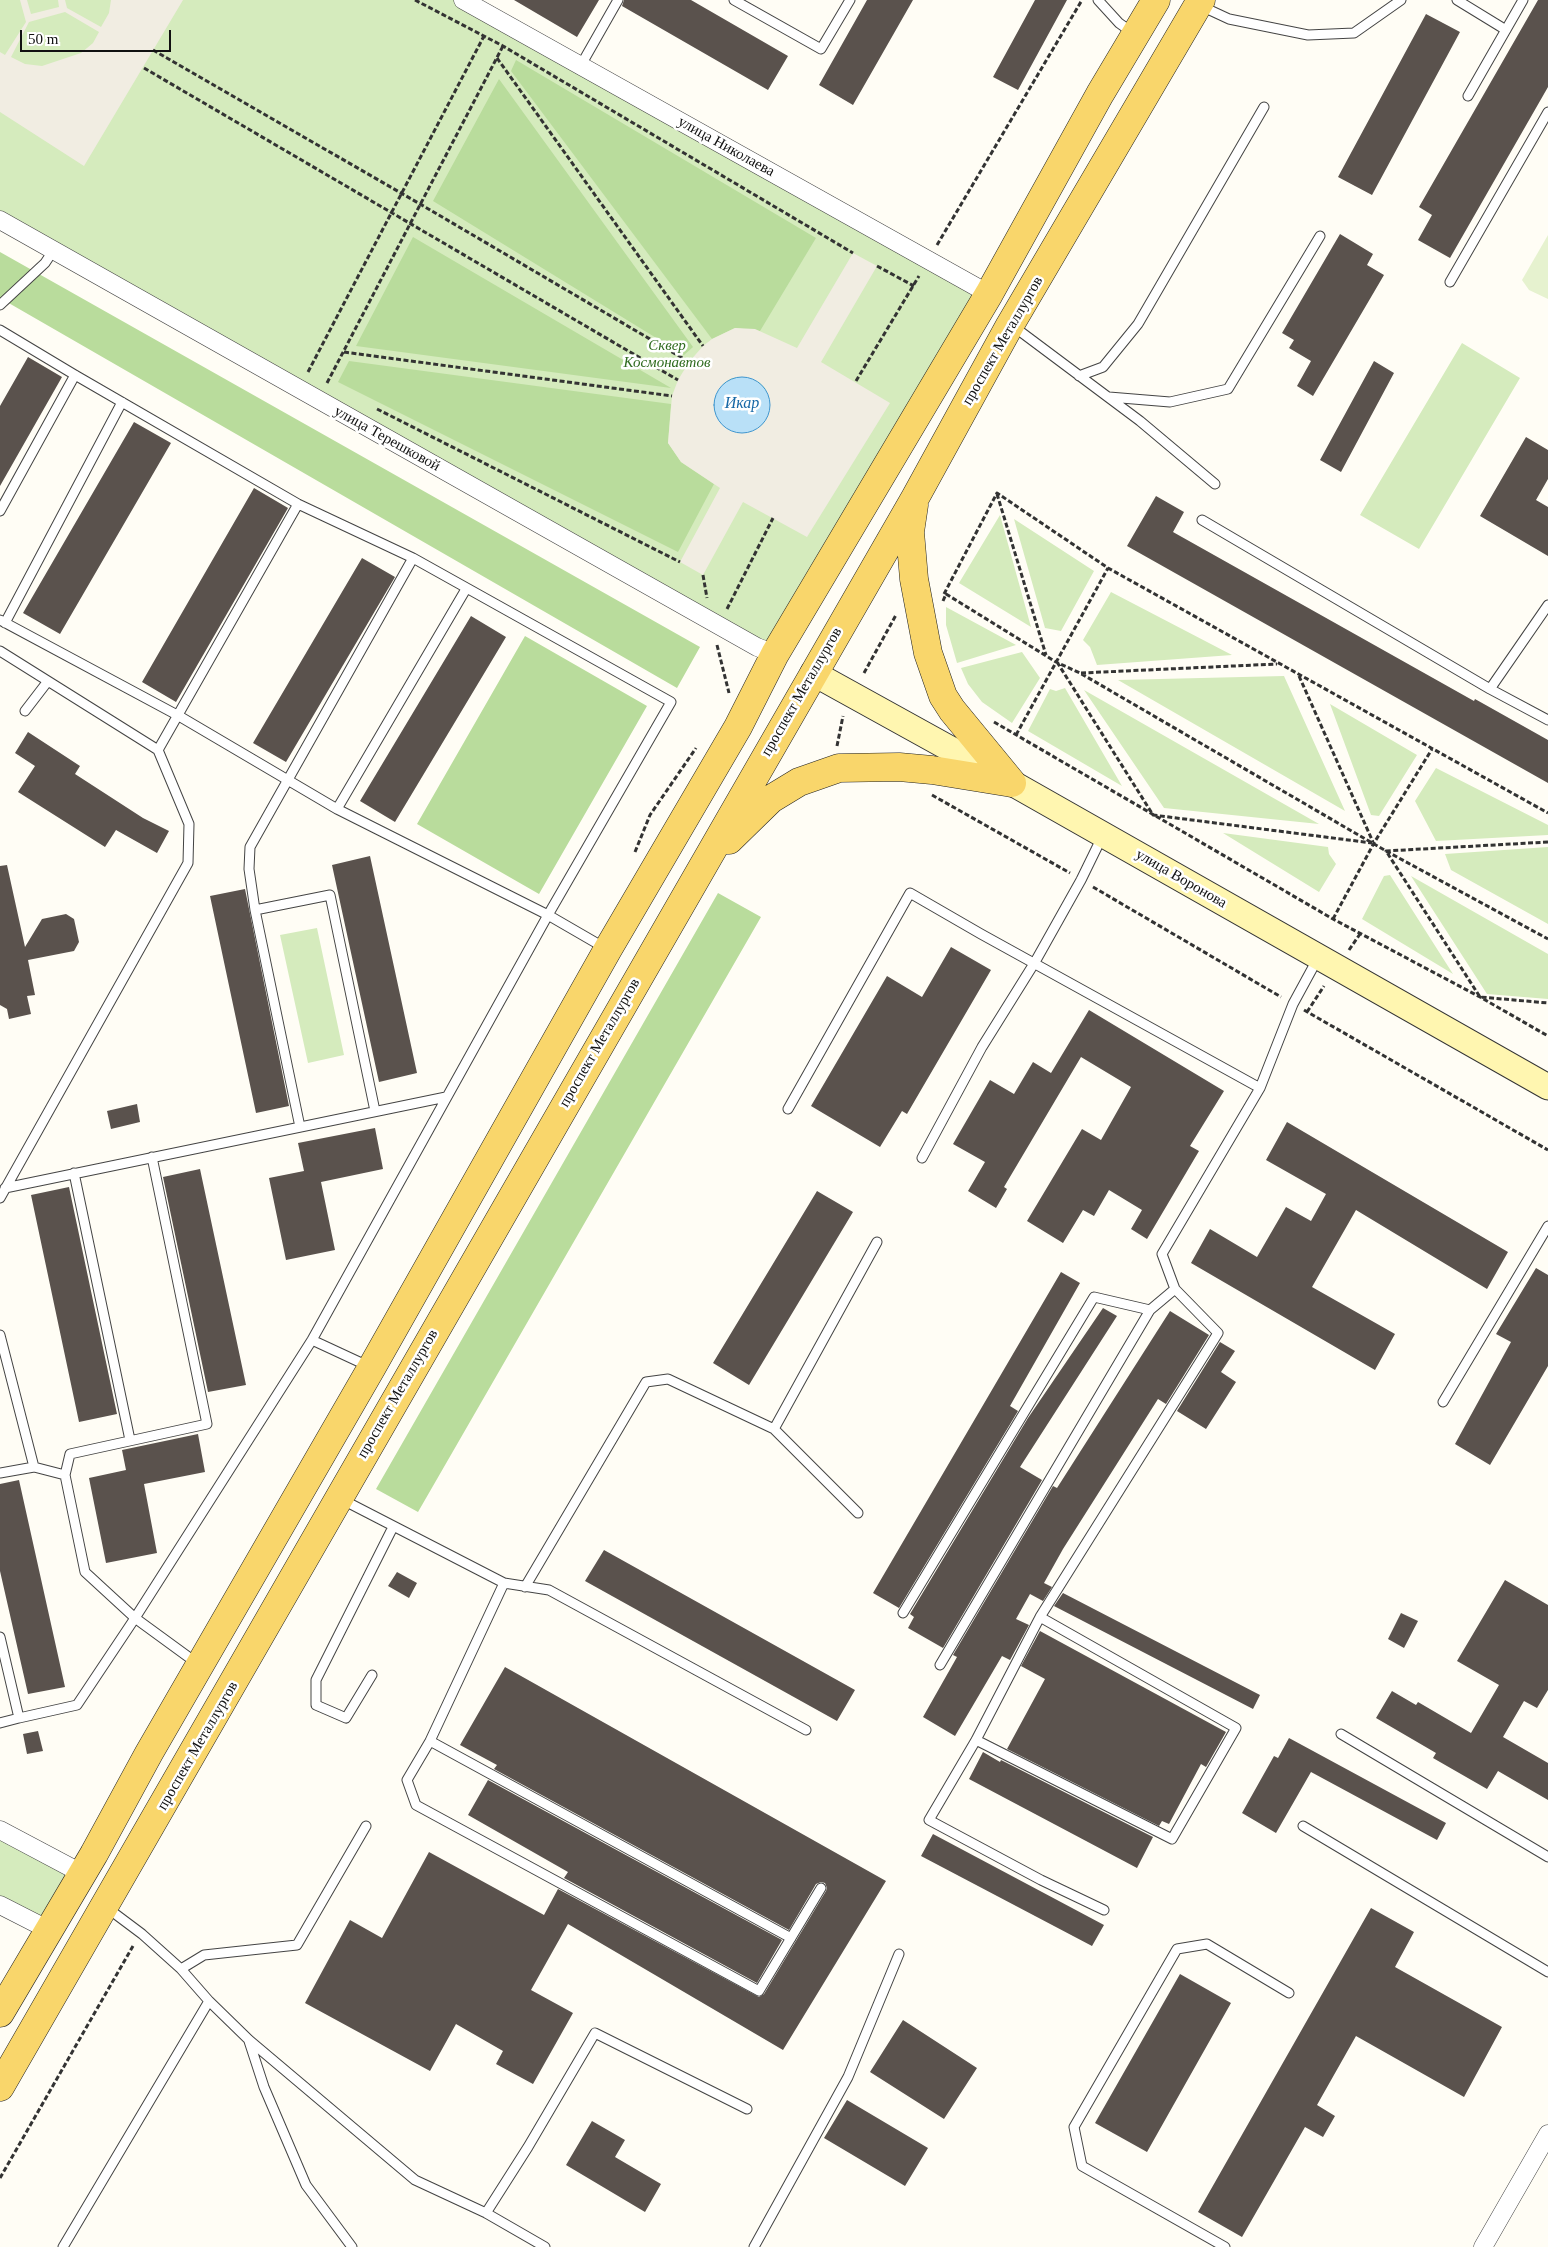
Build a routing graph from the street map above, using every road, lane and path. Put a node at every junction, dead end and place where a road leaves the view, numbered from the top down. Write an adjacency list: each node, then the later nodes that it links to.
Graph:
1 (415, 0): 15 (path)
2 (463, 0): 19 (street, улица Николаева)
3 (618, 0): 19 (lane)
4 (734, 0): 5 (lane)
5 (850, 0)
6 (1082, 0): 32 (path)
7 (1098, 0): 14 (lane)
8 (1156, 0): 14 (main road)
9 (1400, 0): 12 (lane)
10 (1457, 0): 13 (lane)
11 (1523, 0): 13 (lane)
12 (1197, 2): 38 (main road, проспект Металлургов)
13 (1506, 30): 21 (lane)
14 (1135, 35): 36 (main road)
15 (484, 36): 16 (path); 24 (path)
16 (502, 46): 18 (path); 31 (path)
17 (153, 50): 24 (path)
18 (497, 58): 25 (path); 40 (path)
19 (581, 66): 32 (street, улица Николаева)
20 (144, 68): 26 (path)
21 (1468, 96)
22 (1264, 107): 47 (lane)
23 (1548, 112): 34 (lane)
24 (401, 194): 25 (path); 26 (path)
25 (420, 204): 28 (path); 42 (path)
26 (390, 213): 28 (path); 44 (path)
27 (0, 220): 30 (street, улица Терешковой)
28 (410, 223): 41 (path); 49 (path)
29 (1320, 236): 54 (lane)
30 (53, 252): 37 (lane); 73 (street, улица Терешковой)
31 (853, 252)
32 (928, 260): 35 (path); 36 (street, улица Николаева)
33 (877, 266): 35 (path)
34 (1450, 282)
35 (914, 286): 50 (path)
36 (989, 294): 38 (main road); 75 (main road)
37 (0, 305)
38 (1015, 318): 47 (lane); 59 (main road, проспект Металлургов)
39 (0, 330): 45 (lane)
40 (703, 346)
41 (344, 352): 51 (path); 53 (path)
42 (689, 362)
43 (299, 368): 44 (path)
44 (307, 372): 46 (path)
45 (75, 375): 55 (lane); 61 (lane)
46 (314, 376)
47 (1079, 376): 54 (lane)
48 (320, 380): 51 (path)
49 (678, 380)
50 (856, 381)
51 (327, 384): 52 (path)
52 (336, 388)
53 (672, 396)
54 (1109, 397): 57 (lane)
55 (122, 402): 60 (lane); 72 (lane)
56 (371, 406): 65 (path)
57 (1215, 484)
58 (997, 493): 66 (path); 68 (path); 76 (path)
59 (915, 498): 79 (main road, проспект Металлургов); 96 (main road)
60 (298, 504): 64 (lane); 87 (lane)
61 (0, 511)
62 (773, 518): 73 (path)
63 (1202, 520): 84 (lane)
64 (412, 558): 67 (lane); 95 (lane)
65 (680, 562)
66 (1108, 568): 77 (path); 78 (path)
67 (466, 589): 98 (lane); 109 (lane)
68 (946, 594): 69 (path); 76 (path)
69 (942, 602)
70 (1548, 605): 84 (lane)
71 (900, 607): 80 (path)
72 (2, 621): 87 (lane)
73 (719, 626): 75 (street, улица Терешковой)
74 (0, 651): 83 (lane)
75 (775, 654): 79 (main road); 112 (main road)
76 (1046, 655): 77 (path)
77 (1056, 662): 81 (path); 90 (path); 100 (path)
78 (1278, 664): 81 (path); 82 (path)
79 (812, 673): 96 (main road, улица Воронова); 106 (main road, проспект Металлургов)
80 (864, 673)
81 (1080, 673): 103 (path)
82 (1298, 675): 92 (path); 103 (path)
83 (48, 681): 86 (lane); 93 (lane)
84 (1490, 689): 89 (lane)
85 (845, 708): 94 (path)
86 (26, 711)
87 (179, 716): 93 (lane); 95 (lane)
88 (986, 718): 90 (path)
89 (1548, 720)
90 (1016, 735): 100 (path)
91 (698, 746): 105 (path)
92 (1432, 749): 99 (path); 103 (path)
93 (158, 750): 129 (lane)
94 (836, 751)
95 (287, 780): 98 (lane); 108 (lane)
96 (1012, 783): 101 (main road, улица Воронова); 106 (main road)
97 (927, 792): 107 (path)
98 (337, 809): 109 (lane)
99 (1548, 813)
100 (1153, 815): 103 (path); 110 (path)
101 (1104, 834): 107 (lane); 113 (main road, улица Воронова)
102 (1548, 842): 104 (path)
103 (1374, 843): 104 (path); 110 (path)
104 (1386, 851): 111 (path); 115 (path)
105 (632, 859)
106 (696, 876): 144 (main road, проспект Металлургов)
107 (1081, 880): 114 (lane); 117 (path)
108 (255, 910): 123 (lane); 124 (lane)
109 (548, 915): 112 (lane); 121 (lane)
110 (1333, 919): 115 (path)
111 (1548, 939)
112 (608, 949): 137 (main road)
113 (1319, 957): 117 (lane); 119 (main road, улица Воронова)
114 (1035, 962): 120 (lane); 122 (lane); 127 (lane)
115 (1480, 997): 116 (path); 118 (path)
116 (1548, 1002)
117 (1293, 1004): 120 (lane); 125 (path)
118 (1548, 1036)
119 (1548, 1087)
120 (1260, 1088): 133 (lane)
121 (446, 1097): 123 (lane); 136 (lane)
122 (788, 1109)
123 (375, 1111): 124 (lane)
124 (300, 1127): 126 (lane)
125 (1548, 1150)
126 (152, 1157): 128 (lane); 140 (lane)
127 (922, 1158)
128 (74, 1173): 129 (lane); 140 (lane)
129 (5, 1188): 130 (lane)
130 (0, 1198)
131 (1548, 1226): 138 (lane)
132 (877, 1242): 139 (lane)
133 (1175, 1289): 134 (lane); 150 (lane)
134 (1150, 1310): 149 (lane); 153 (lane)
135 (0, 1335): 141 (lane)
136 (312, 1340): 137 (lane); 151 (lane)
137 (372, 1367): 154 (main road)
138 (1443, 1402)
139 (774, 1430): 145 (lane); 148 (lane)
140 (130, 1440): 143 (lane)
141 (34, 1466): 142 (lane); 143 (lane)
142 (0, 1473)
143 (65, 1475): 151 (lane)
144 (338, 1497): 146 (lane); 168 (main road, проспект Металлургов)
145 (858, 1513)
146 (393, 1527): 147 (lane); 155 (lane)
147 (504, 1583): 148 (lane); 161 (lane)
148 (525, 1587): 158 (lane)
149 (903, 1613)
150 (1040, 1617): 160 (lane); 160 (lane)
151 (135, 1618): 154 (lane); 156 (lane)
152 (0, 1638): 156 (lane)
153 (940, 1665)
154 (200, 1666): 166 (main road)
155 (372, 1675)
156 (19, 1718): 157 (lane)
157 (0, 1723)
158 (806, 1730)
159 (1341, 1734): 165 (lane)
160 (976, 1740): 170 (lane)
161 (430, 1741): 172 (lane); 172 (lane)
162 (366, 1826): 176 (lane)
163 (1304, 1826): 177 (lane)
164 (0, 1830): 166 (street)
165 (1548, 1857)
166 (83, 1874): 168 (main road); 171 (main road)
167 (821, 1888): 172 (lane)
168 (109, 1900): 174 (main road, проспект Металлургов); 176 (lane)
169 (0, 1905): 171 (street)
170 (1104, 1910)
171 (49, 1930): 174 (main road); 180 (main road)
172 (791, 1938)
173 (135, 1943): 185 (path)
174 (81, 1948): 182 (main road, проспект Металлургов)
175 (900, 1954): 190 (lane)
176 (181, 1969): 179 (lane)
177 (1548, 1972)
178 (1290, 1993): 191 (lane)
179 (210, 2001): 181 (lane); 187 (lane)
180 (0, 2013)
181 (248, 2040): 186 (lane); 188 (lane)
182 (0, 2087)
183 (748, 2109): 186 (lane)
184 (1548, 2134): 192 (street)
185 (0, 2178)
186 (486, 2213): 189 (lane)
187 (63, 2247)
188 (352, 2247)
189 (545, 2247)
190 (754, 2247)
191 (1225, 2247)
192 (1482, 2247)

